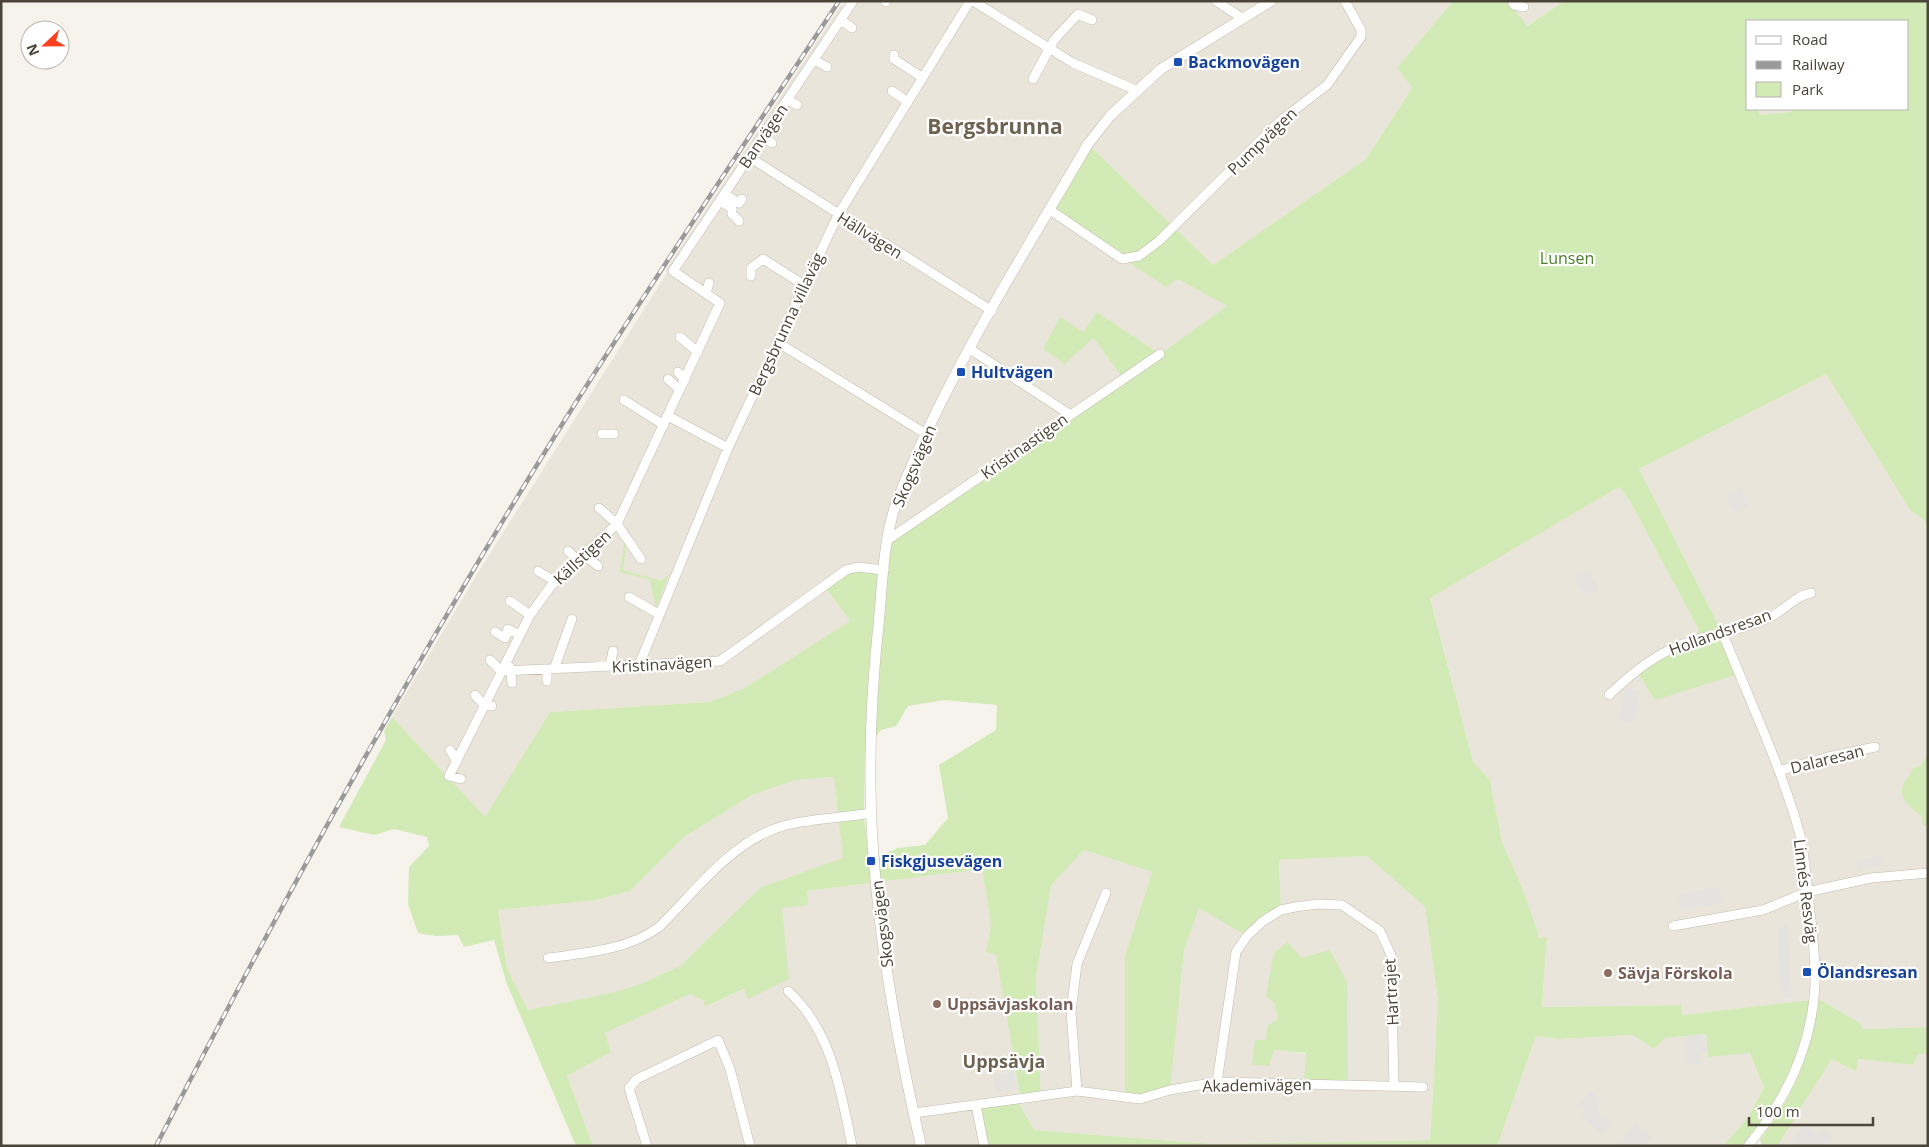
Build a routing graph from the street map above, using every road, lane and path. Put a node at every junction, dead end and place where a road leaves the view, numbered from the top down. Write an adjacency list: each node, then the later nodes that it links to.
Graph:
1 (853, 1): 9 (street, Banvägen)
2 (972, 1): 12 (street); 17 (street, Bergsbrunna villaväg)
3 (1216, 1): 8 (street)
4 (1271, 1): 8 (street, Skogsvägen)
5 (1345, 1): 30 (street, Pumpvägen)
6 (1512, 1): 7 (street)
7 (1524, 6)
8 (1242, 18): 20 (street, Skogsvägen)
9 (841, 20): 11 (street); 14 (street, Banvägen)
10 (1092, 20): 12 (street)
11 (852, 28)
12 (1049, 48): 19 (street); 20 (street)
13 (894, 55): 18 (street)
14 (814, 60): 16 (street); 22 (street, Banvägen)
15 (920, 64): 17 (street)
16 (827, 67)
17 (928, 70): 18 (street, Bergsbrunna villaväg)
18 (922, 78): 23 (street, Bergsbrunna villaväg)
19 (1033, 79)
20 (1136, 90): 30 (street, Skogsvägen)
21 (892, 92): 23 (street)
22 (788, 100): 24 (street); 25 (street, Banvägen)
23 (908, 102): 31 (street, Bergsbrunna villaväg)
24 (797, 104)
25 (763, 138): 26 (street); 27 (street, Banvägen)
26 (772, 143)
27 (750, 158): 28 (street, Banvägen); 31 (street, Hällvägen)
28 (722, 197): 29 (street); 32 (street); 33 (street, Banvägen)
29 (742, 199)
30 (1050, 210): 38 (street, Skogsvägen)
31 (838, 216): 36 (street, Bergsbrunna villaväg); 38 (street, Hällvägen)
32 (739, 221)
33 (672, 271): 37 (street, Källstigen)
34 (751, 276): 36 (street)
35 (709, 283): 37 (street)
36 (804, 285): 40 (street, Bergsbrunna villaväg)
37 (706, 293): 42 (street, Källstigen)
38 (992, 311): 41 (street, Skogsvägen)
39 (680, 337): 42 (street)
40 (777, 342): 54 (street); 55 (street, Bergsbrunna villaväg)
41 (970, 349): 49 (street); 54 (street, Skogsvägen)
42 (698, 352): 46 (street, Källstigen)
43 (1160, 354): 49 (street, Kristinastigen)
44 (678, 372): 46 (street)
45 (668, 380): 47 (street)
46 (685, 380): 47 (street, Källstigen)
47 (680, 390): 50 (street, Källstigen)
48 (624, 400): 51 (street)
49 (1070, 414): 58 (street, Kristinastigen)
50 (668, 416): 51 (street, Källstigen); 55 (street)
51 (664, 425): 57 (street, Källstigen)
52 (602, 434): 53 (street)
53 (614, 434)
54 (926, 434): 58 (street, Skogsvägen)
55 (728, 448): 69 (street, Bergsbrunna villaväg)
56 (598, 508): 57 (street)
57 (617, 524): 60 (street, Källstigen); 61 (street)
58 (889, 539): 63 (street, Skogsvägen)
59 (568, 551): 60 (street)
60 (581, 557): 62 (street); 65 (street, Källstigen)
61 (641, 559)
62 (598, 566)
63 (884, 570): 78 (street, Kristinavägen); 93 (street, Skogsvägen)
64 (538, 571): 65 (street)
65 (556, 582): 70 (street, Källstigen)
66 (1811, 593): 74 (street, Hollandsresan)
67 (629, 597): 69 (street)
68 (510, 601): 70 (street)
69 (659, 614): 78 (street, Bergsbrunna villaväg)
70 (530, 615): 72 (street, Källstigen)
71 (572, 619): 80 (street)
72 (525, 630): 73 (street); 77 (street, Källstigen)
73 (495, 632)
74 (1723, 634): 86 (street, Hollandsresan); 91 (street, Linnés Resväg)
75 (613, 652): 79 (street)
76 (490, 660): 82 (street)
77 (506, 660): 81 (street); 82 (street, Källstigen)
78 (638, 665): 79 (street, Kristinavägen)
79 (610, 666): 80 (street, Kristinavägen)
80 (550, 669): 81 (street, Kristinavägen); 83 (street)
81 (512, 670): 82 (street, Kristinavägen); 84 (street)
82 (501, 671): 87 (street, Källstigen)
83 (547, 681)
84 (512, 683)
85 (475, 695): 87 (street)
86 (1609, 695)
87 (488, 706): 90 (street, Källstigen)
88 (1875, 747): 91 (street, Dalaresan)
89 (450, 750): 90 (street)
90 (461, 756): 92 (street, Källstigen)
91 (1779, 771): 95 (street, Linnés Resväg)
92 (461, 778)
93 (871, 813): 98 (street); 105 (street, Skogsvägen)
94 (1928, 873): 95 (street)
95 (1807, 892): 97 (street); 106 (street, Linnés Resväg)
96 (1106, 893): 103 (street)
97 (1673, 926)
98 (548, 958)
99 (788, 991): 109 (street)
100 (1217, 1082): 101 (street, Akademivägen); 101 (street, Hartrajet); 103 (street, Akademivägen)
101 (1394, 1086): 102 (street, Akademivägen)
102 (1423, 1086)
103 (1077, 1091): 104 (street, Akademivägen)
104 (976, 1105): 105 (street, Akademivägen); 111 (street)
105 (914, 1113): 110 (street, Skogsvägen)
106 (1750, 1145)
107 (647, 1146): 108 (street)
108 (750, 1146)
109 (852, 1146)
110 (921, 1146)
111 (984, 1146)

